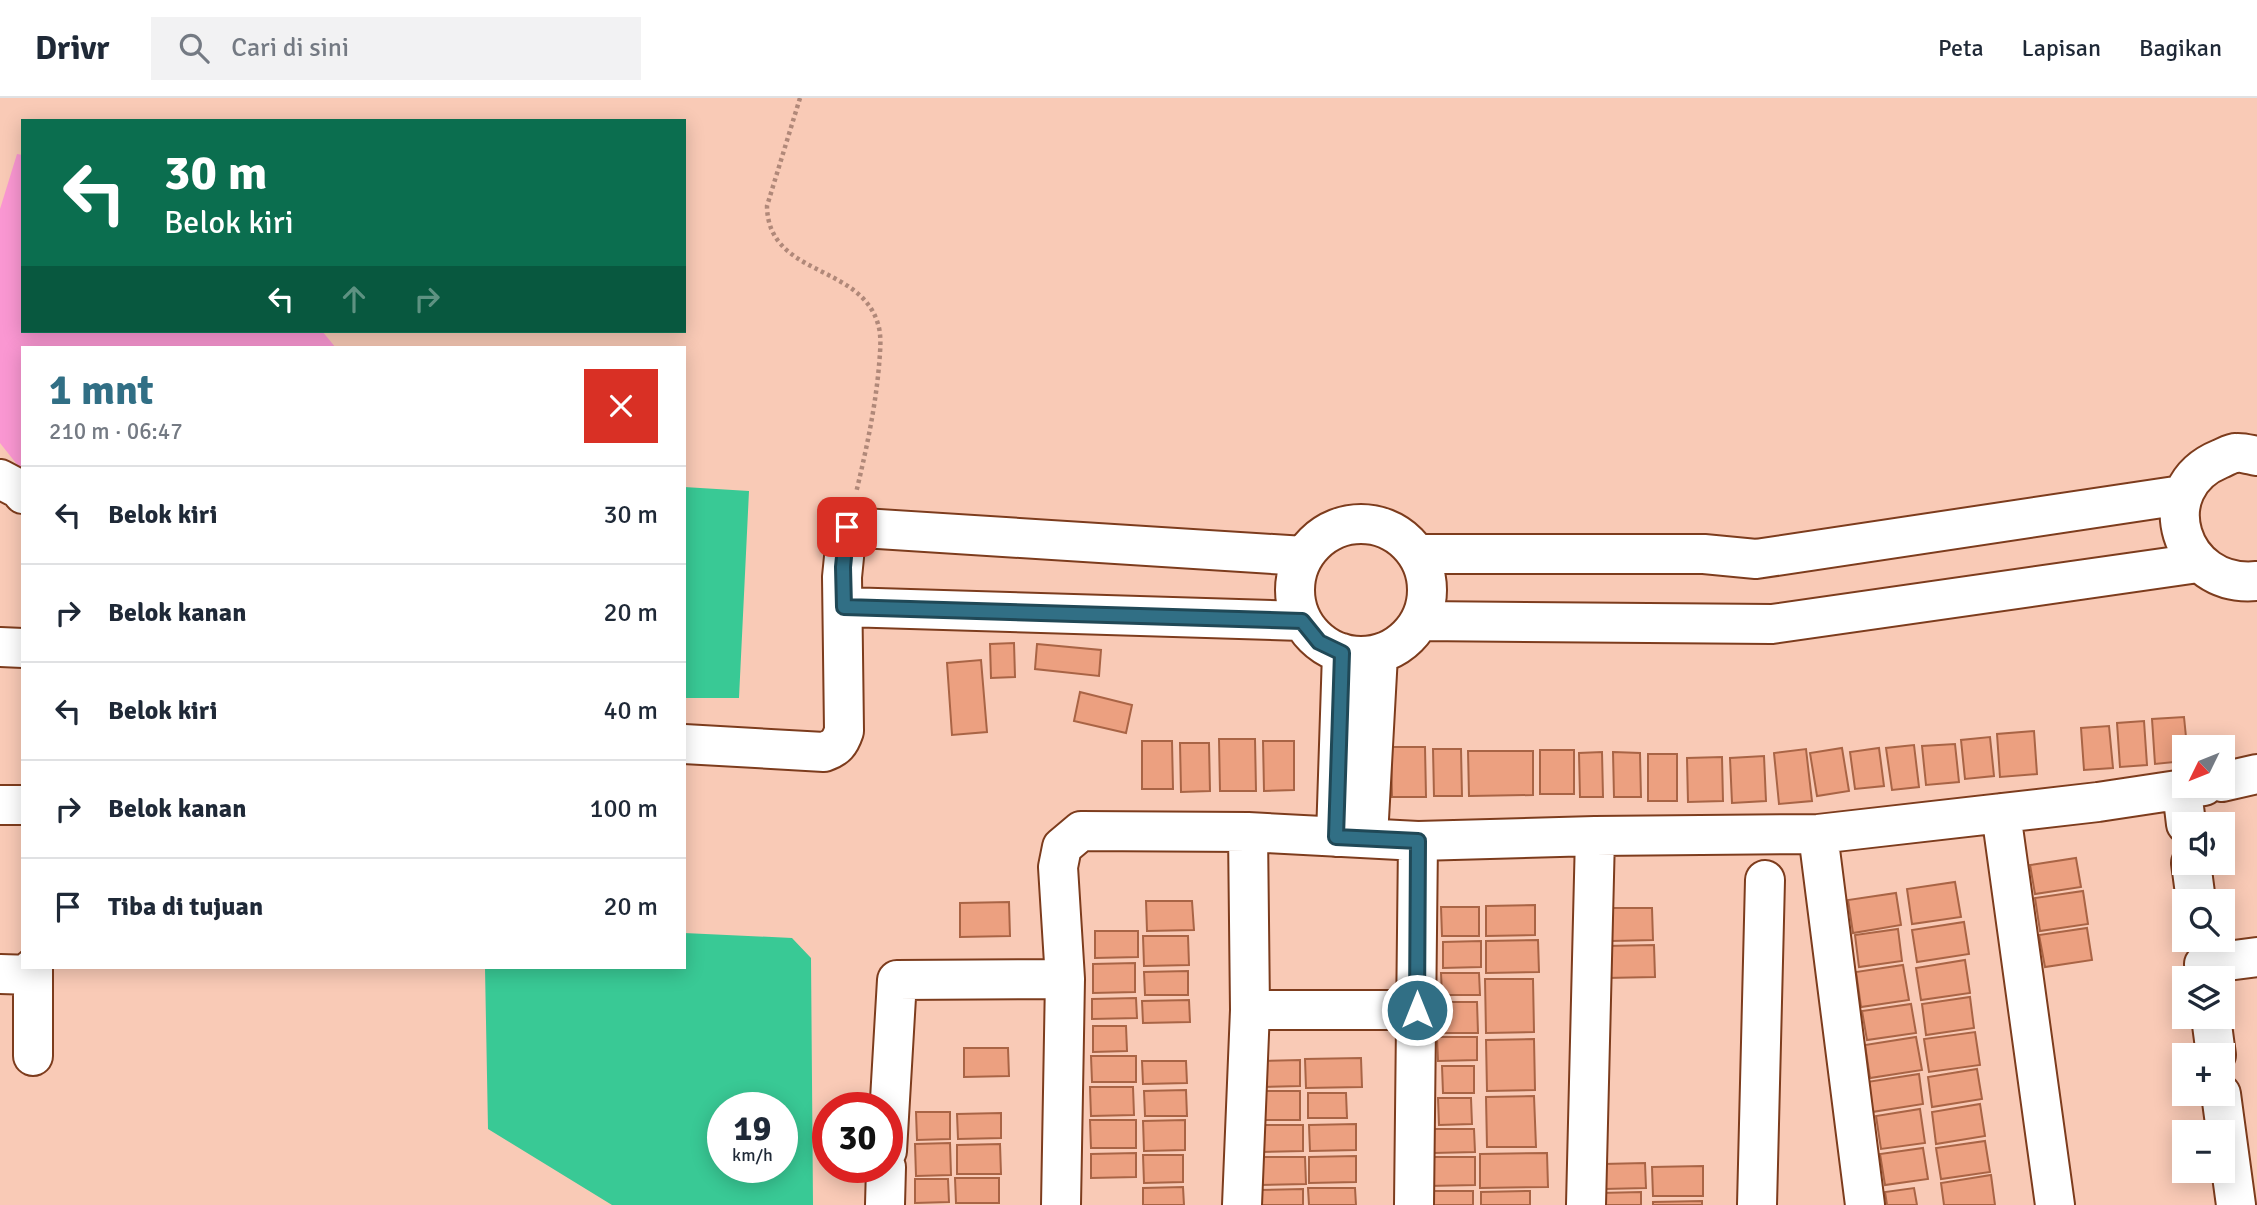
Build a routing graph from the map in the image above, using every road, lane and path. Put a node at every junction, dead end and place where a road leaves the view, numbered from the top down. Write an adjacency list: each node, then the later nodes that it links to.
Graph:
1 (800, 98): 6 (path)
2 (2257, 456): 5 (street)
3 (0, 478): 4 (street)
4 (21, 492)
5 (2182, 495): 7 (street); 9 (street)
6 (847, 527): 8 (street); 11 (street)
7 (1418, 554): 8 (street); 13 (street)
8 (1304, 556): 12 (street)
9 (2198, 563): 10 (street); 13 (street)
10 (2256, 588)
11 (844, 607): 12 (street); 17 (street)
12 (1302, 621): 16 (street)
13 (1421, 621): 16 (street)
14 (0, 648): 15 (street)
15 (21, 648)
16 (1360, 654): 27 (street)
17 (686, 744)
18 (2257, 775): 19 (street)
19 (2235, 779)
20 (2191, 800): 23 (street)
21 (0, 805): 22 (street)
22 (21, 805)
23 (2001, 813): 25 (street); 47 (street)
24 (1248, 832): 27 (street); 33 (street); 34 (street)
25 (1818, 834): 26 (street); 46 (street)
26 (1595, 836): 28 (street); 44 (street)
27 (1352, 837): 28 (street)
28 (1418, 841): 35 (street)
29 (1765, 880): 45 (street)
30 (2257, 957): 31 (street)
31 (2203, 961)
32 (22, 973): 36 (street)
33 (1065, 979): 37 (street); 41 (street)
34 (1250, 1010): 35 (street); 42 (street)
35 (1417, 1010): 43 (street)
36 (33, 1056)
37 (890, 1092)
38 (2223, 1106): 48 (street)
39 (886, 1183): 40 (street)
40 (885, 1205)
41 (1061, 1205)
42 (1242, 1205)
43 (1414, 1205)
44 (1586, 1205)
45 (1757, 1205)
46 (1865, 1205)
47 (2055, 1205)
48 (2236, 1205)

